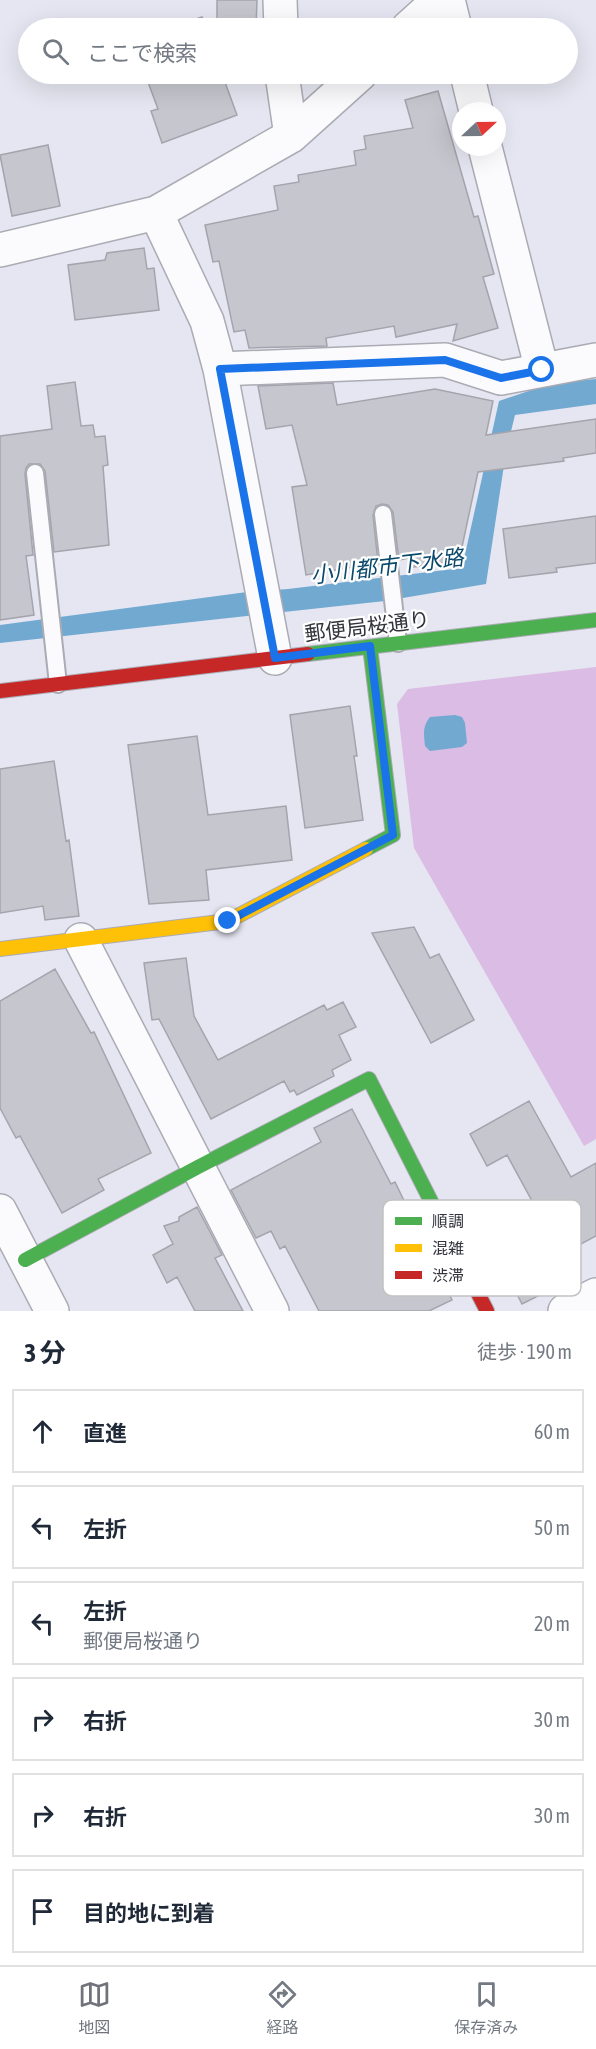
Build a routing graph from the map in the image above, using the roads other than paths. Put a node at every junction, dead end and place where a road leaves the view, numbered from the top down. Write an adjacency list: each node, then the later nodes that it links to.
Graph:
1 (280, 0): 4 (street)
2 (439, 0): 5 (street)
3 (448, 0): 6 (street)
4 (280, 18)
5 (419, 18)
6 (452, 18)
7 (283, 84): 11 (street)
8 (349, 84): 11 (street)
9 (469, 84): 10 (street)
10 (474, 102)
11 (291, 136): 13 (street)
12 (487, 156): 17 (street)
13 (156, 213): 14 (street); 16 (street)
14 (0, 250)
15 (596, 360): 17 (street)
16 (220, 369): 17 (street); 23 (street)
17 (542, 370)
18 (35, 474): 24 (lane)
19 (383, 514): 21 (lane)
20 (596, 620): 21 (street, 郵便局桜通り)
21 (398, 644): 22 (street, 郵便局桜通り)
22 (370, 646): 23 (street, 郵便局桜通り); 26 (street)
23 (275, 658): 24 (street, 郵便局桜通り)
24 (58, 684): 25 (street, 郵便局桜通り)
25 (0, 691)
26 (81, 939): 27 (street); 28 (street)
27 (0, 950)
28 (198, 1167): 29 (street); 31 (street); 35 (street)
29 (431, 1200)
30 (0, 1210): 31 (street)
31 (25, 1260): 34 (street)
32 (596, 1295): 37 (street)
33 (479, 1296): 36 (street)
34 (52, 1311)
35 (272, 1311)
36 (487, 1311)
37 (565, 1311)

